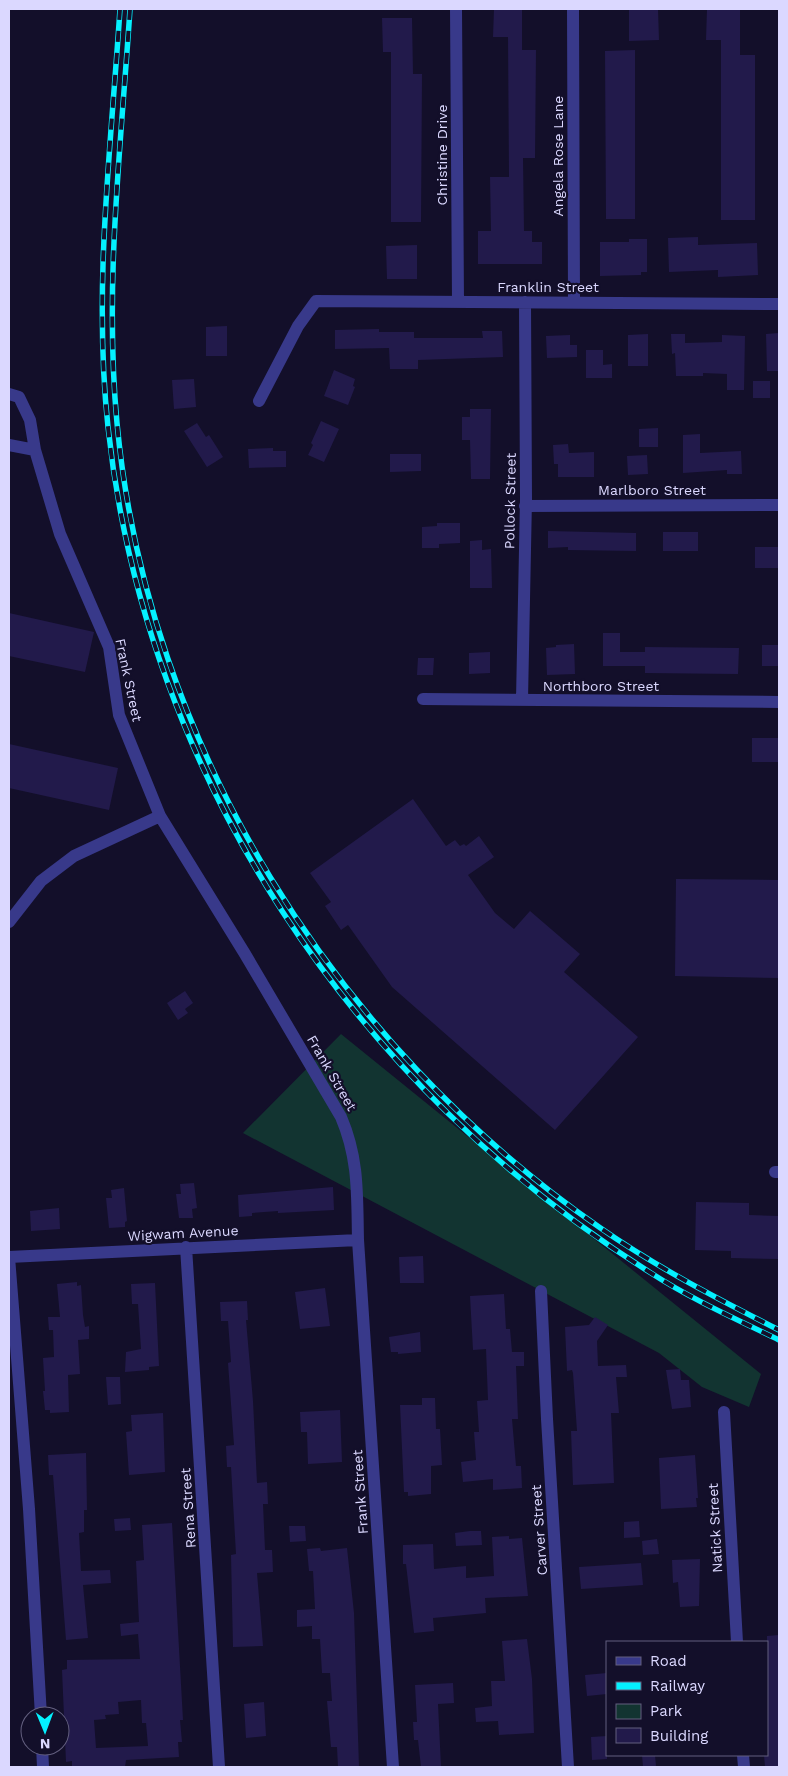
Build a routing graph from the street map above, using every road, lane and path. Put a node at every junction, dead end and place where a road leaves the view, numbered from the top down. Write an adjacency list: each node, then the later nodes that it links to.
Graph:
1 (456, 9): 3 (street, Christine Drive)
2 (573, 9): 5 (street, Angela Rose Lane)
3 (458, 301): 4 (street, Franklin Street); 8 (street, Franklin Street)
4 (525, 302): 5 (street, Franklin Street); 12 (street, Pollock Street)
5 (574, 302): 6 (street, Franklin Street)
6 (779, 304)
7 (9, 394): 10 (street, Frank Street)
8 (258, 401)
9 (9, 445): 10 (street)
10 (35, 450): 16 (street, Frank Street)
11 (779, 505): 12 (street, Marlboro Street)
12 (525, 506): 14 (street, Pollock Street)
13 (423, 699): 14 (street, Northboro Street)
14 (522, 700): 15 (street, Northboro Street)
15 (779, 702)
16 (160, 816): 17 (street); 18 (street, Frank Street)
17 (9, 922)
18 (358, 1240): 19 (street, Wigwam Avenue); 26 (street, Frank Street)
19 (186, 1247): 20 (street, Wigwam Avenue); 25 (street, Rena Street)
20 (9, 1257): 24 (street)
21 (541, 1291): 27 (street, Carver Street)
22 (724, 1412): 23 (street, Natick Street)
23 (736, 1641)
24 (40, 1706)
25 (219, 1767)
26 (393, 1767)
27 (568, 1767)

